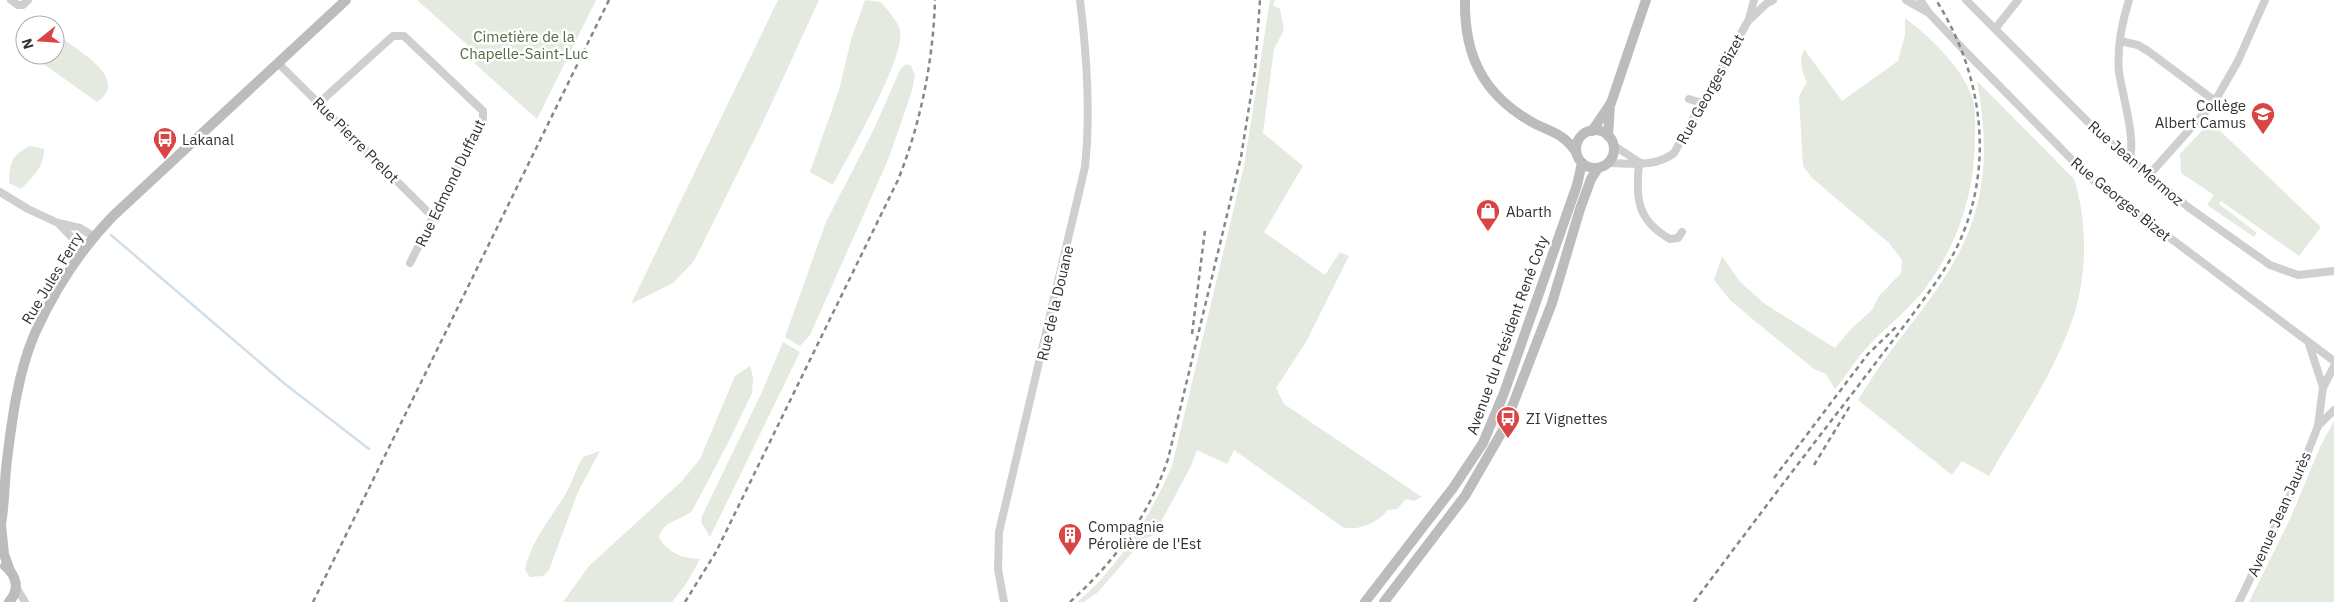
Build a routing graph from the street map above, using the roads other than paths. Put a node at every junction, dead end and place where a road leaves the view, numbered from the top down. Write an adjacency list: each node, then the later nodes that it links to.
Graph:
1 (11, 0): 2 (street)
2 (28, 0)
3 (1080, 0): 55 (street, Rue de la Douane)
4 (1465, 0): 26 (main road)
5 (1646, 0): 24 (main road)
6 (1754, 0): 16 (street)
7 (1773, 0): 16 (street, Rue Georges Bizet)
8 (1906, 0): 15 (street, Rue Georges Bizet)
9 (1920, 0): 15 (street, Rue Georges Bizet)
10 (1966, 0): 17 (street, Rue Jean Mermoz)
11 (2018, 0): 17 (street)
12 (2129, 0): 18 (street)
13 (2265, 0): 21 (street)
14 (343, 1): 19 (main road, Rue Jules Ferry)
15 (1929, 13): 42 (street, Rue Georges Bizet)
16 (1748, 21): 23 (street, Rue Georges Bizet)
17 (1995, 29): 29 (street, Rue Jean Mermoz)
18 (2120, 41): 21 (street); 29 (street)
19 (279, 64): 22 (street, Rue Pierre Prelot); 38 (main road, Rue Jules Ferry)
20 (1689, 99): 23 (street)
21 (2215, 102): 33 (street)
22 (318, 103): 35 (street, Rue Pierre Prelot); 35 (street, Rue Edmond Duffaut)
23 (1702, 103): 30 (street, Rue Georges Bizet)
24 (1610, 104): 25 (main road); 27 (main road)
25 (1589, 132): 26 (main road); 27 (main road); 28 (main road)
26 (1562, 135): 28 (main road)
27 (1611, 140): 30 (street); 32 (main road)
28 (1576, 152): 31 (main road)
29 (2129, 160): 33 (street, Rue Jean Mermoz)
30 (1639, 162): 32 (street, Rue Georges Bizet); 37 (street)
31 (1582, 163): 32 (main road); 56 (main road, Avenue du Président René Coty)
32 (1603, 165): 57 (main road, Avenue du Président René Coty)
33 (2149, 175): 41 (street, Rue Jean Mermoz)
34 (3, 197): 36 (street)
35 (433, 217): 40 (street, Rue Edmond Duffaut)
36 (58, 224): 38 (street); 39 (street)
37 (1682, 232)
38 (93, 236): 39 (main road, Rue Jules Ferry)
39 (84, 250): 48 (main road, Rue Jules Ferry)
40 (410, 263)
41 (2334, 271)
42 (2308, 342): 43 (street, Rue Georges Bizet); 45 (street, Avenue Jean Jaurès)
43 (2334, 361)
44 (2334, 366): 45 (street, Avenue Jean Jaurès)
45 (2323, 387): 47 (street, Avenue Jean Jaurès)
46 (2333, 410): 47 (street, Avenue Jean Jaurès)
47 (2318, 426): 58 (street, Avenue Jean Jaurès)
48 (4, 446): 49 (main road, Rue Jules Ferry)
49 (0, 527): 51 (main road, Rue Jules Ferry)
50 (0, 565): 51 (main road)
51 (10, 571): 52 (main road, Rue Jules Ferry)
52 (16, 587): 53 (main road); 54 (street)
53 (9, 602)
54 (25, 602)
55 (1004, 602)
56 (1365, 602)
57 (1384, 602)
58 (2239, 602)

